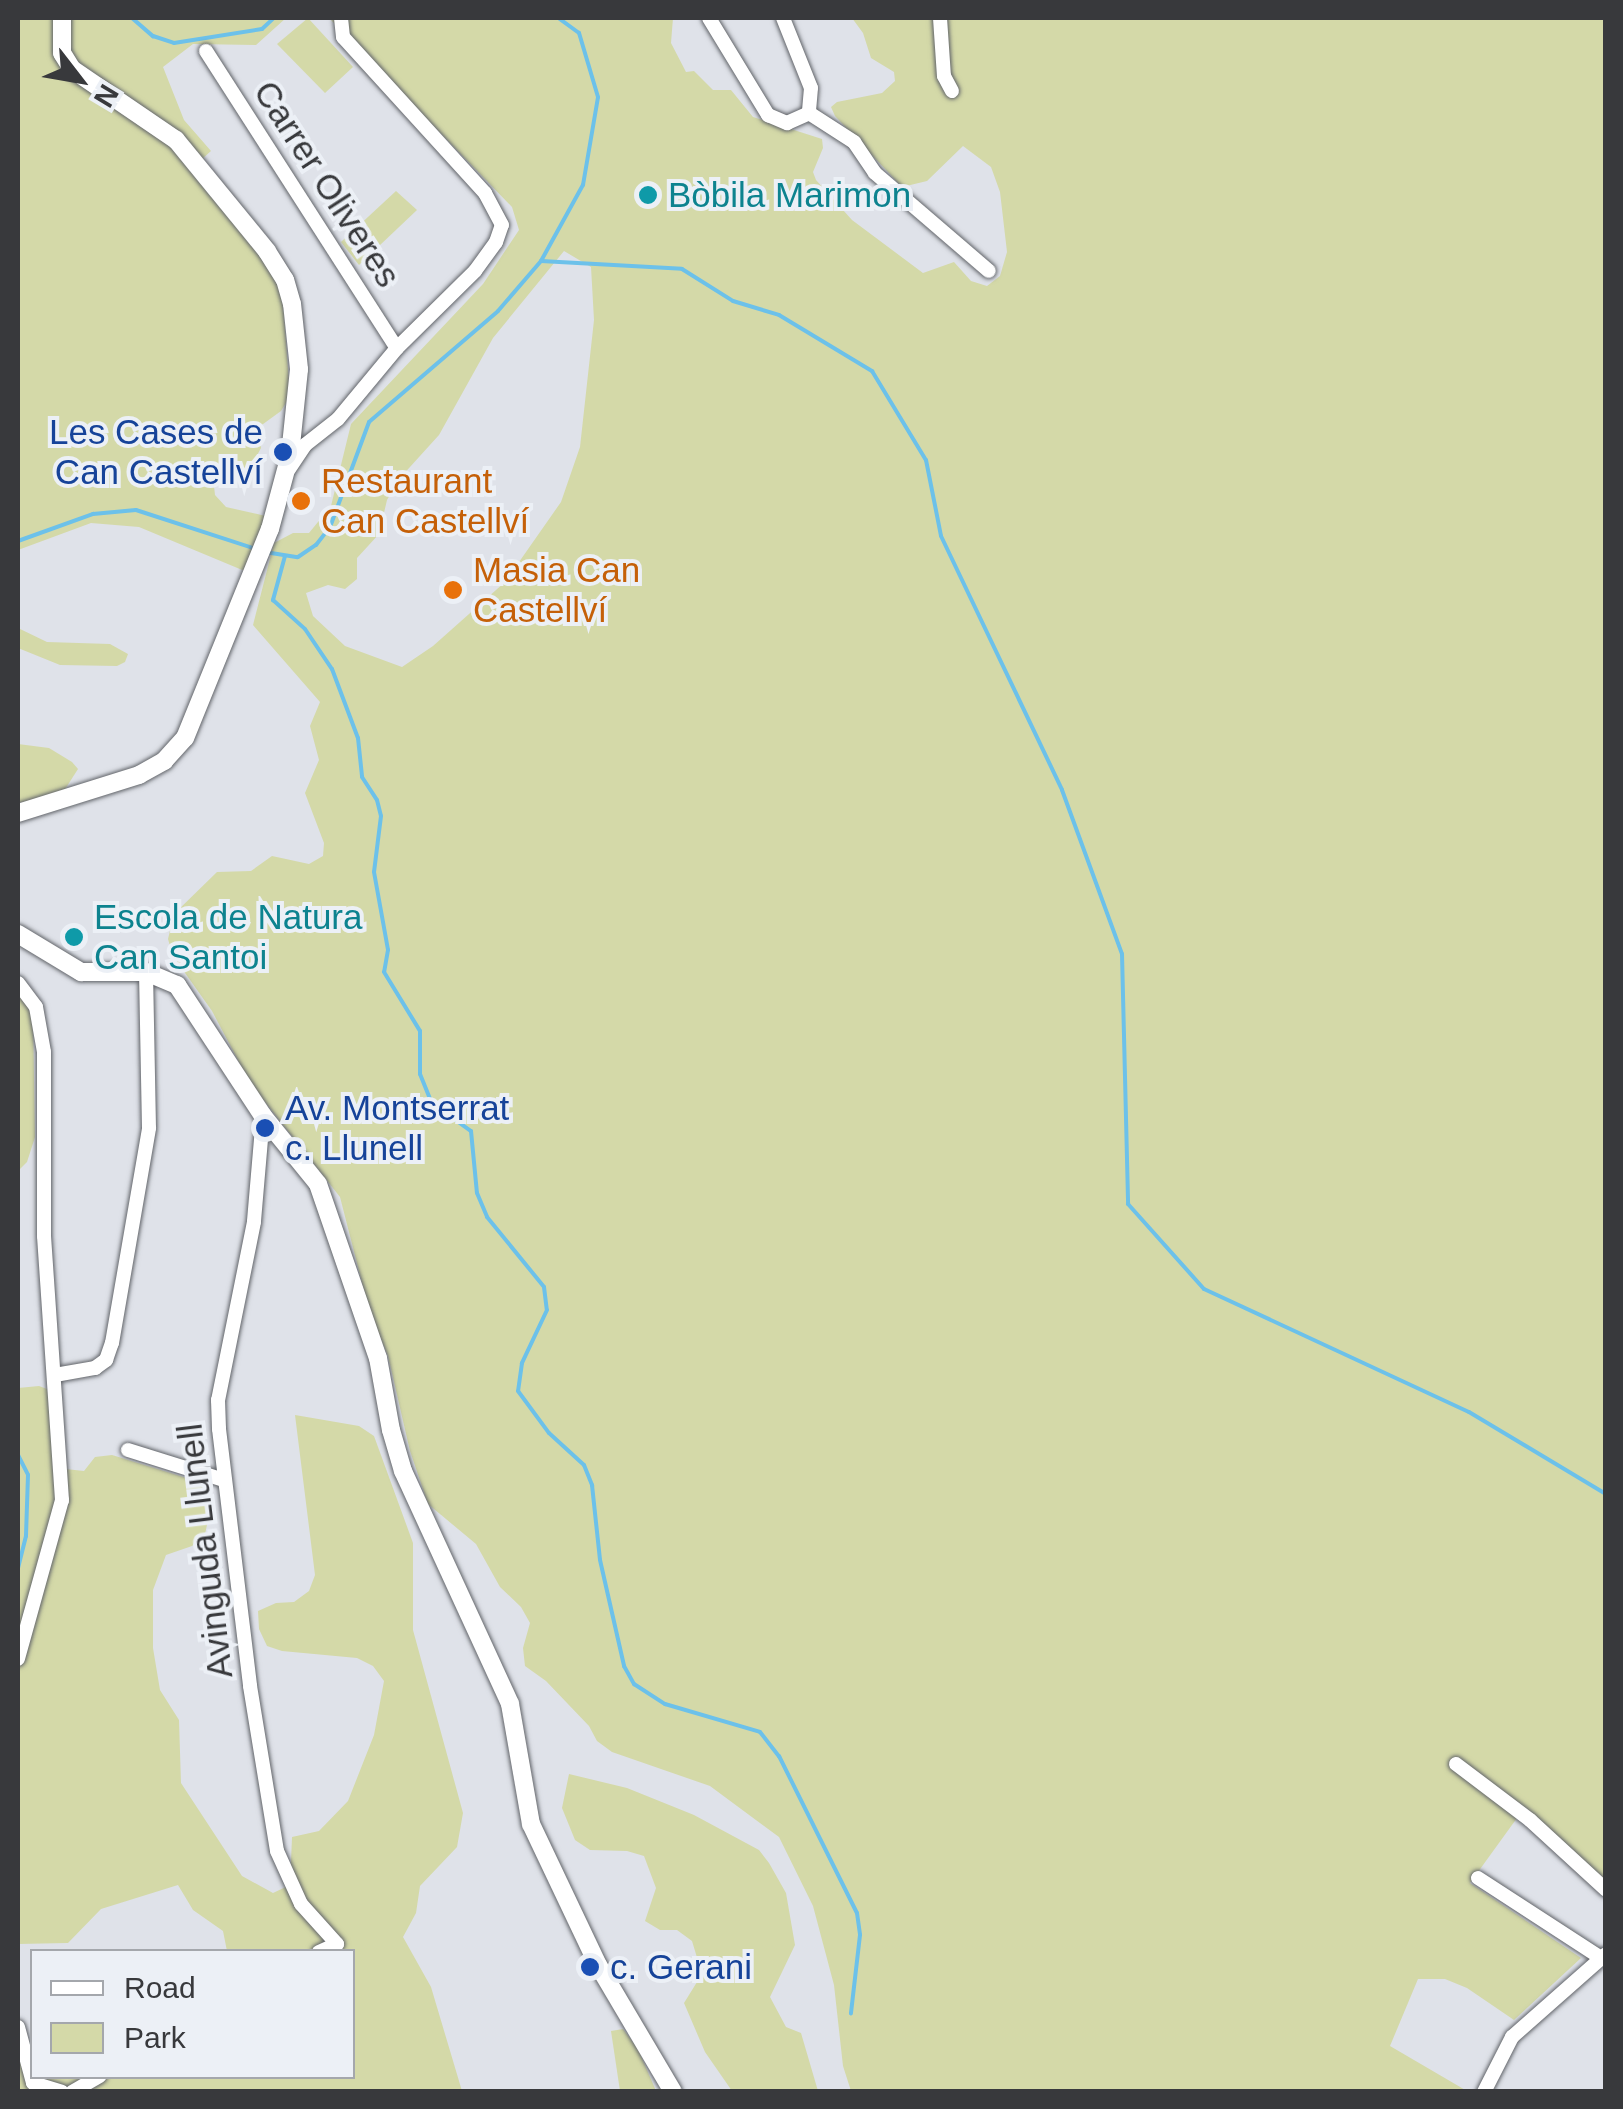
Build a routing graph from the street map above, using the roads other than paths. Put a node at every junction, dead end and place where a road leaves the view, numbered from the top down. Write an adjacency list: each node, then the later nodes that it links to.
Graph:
1 (62, 18): 11 (street)
2 (341, 18): 10 (street)
3 (709, 18): 8 (street)
4 (783, 18): 8 (street)
5 (940, 18): 7 (street)
6 (206, 52): 10 (street, Carrer Oliveres)
7 (952, 91)
8 (810, 113): 9 (street)
9 (989, 272)
10 (397, 348): 12 (street)
11 (294, 430): 12 (street); 13 (street); 14 (street)
12 (328, 430): 13 (street)
13 (314, 438): 14 (street)
14 (287, 473): 15 (street)
15 (18, 813)
16 (18, 934): 17 (street)
17 (146, 972): 19 (street); 20 (street)
18 (18, 983): 20 (street)
19 (263, 1116): 22 (street, Avinguda Llunell); 35 (street)
20 (56, 1376): 23 (street)
21 (128, 1450): 22 (street)
22 (224, 1480): 27 (street, Avinguda Llunell)
23 (18, 1659)
24 (1456, 1764): 26 (street)
25 (1478, 1878): 28 (street)
26 (1606, 1890)
27 (326, 1949)
28 (1603, 1956): 36 (street)
29 (18, 2027): 30 (street)
30 (30, 2072)
31 (32, 2079): 33 (street)
32 (95, 2079): 34 (street)
33 (62, 2092)
34 (72, 2092)
35 (673, 2092)
36 (1484, 2092)

